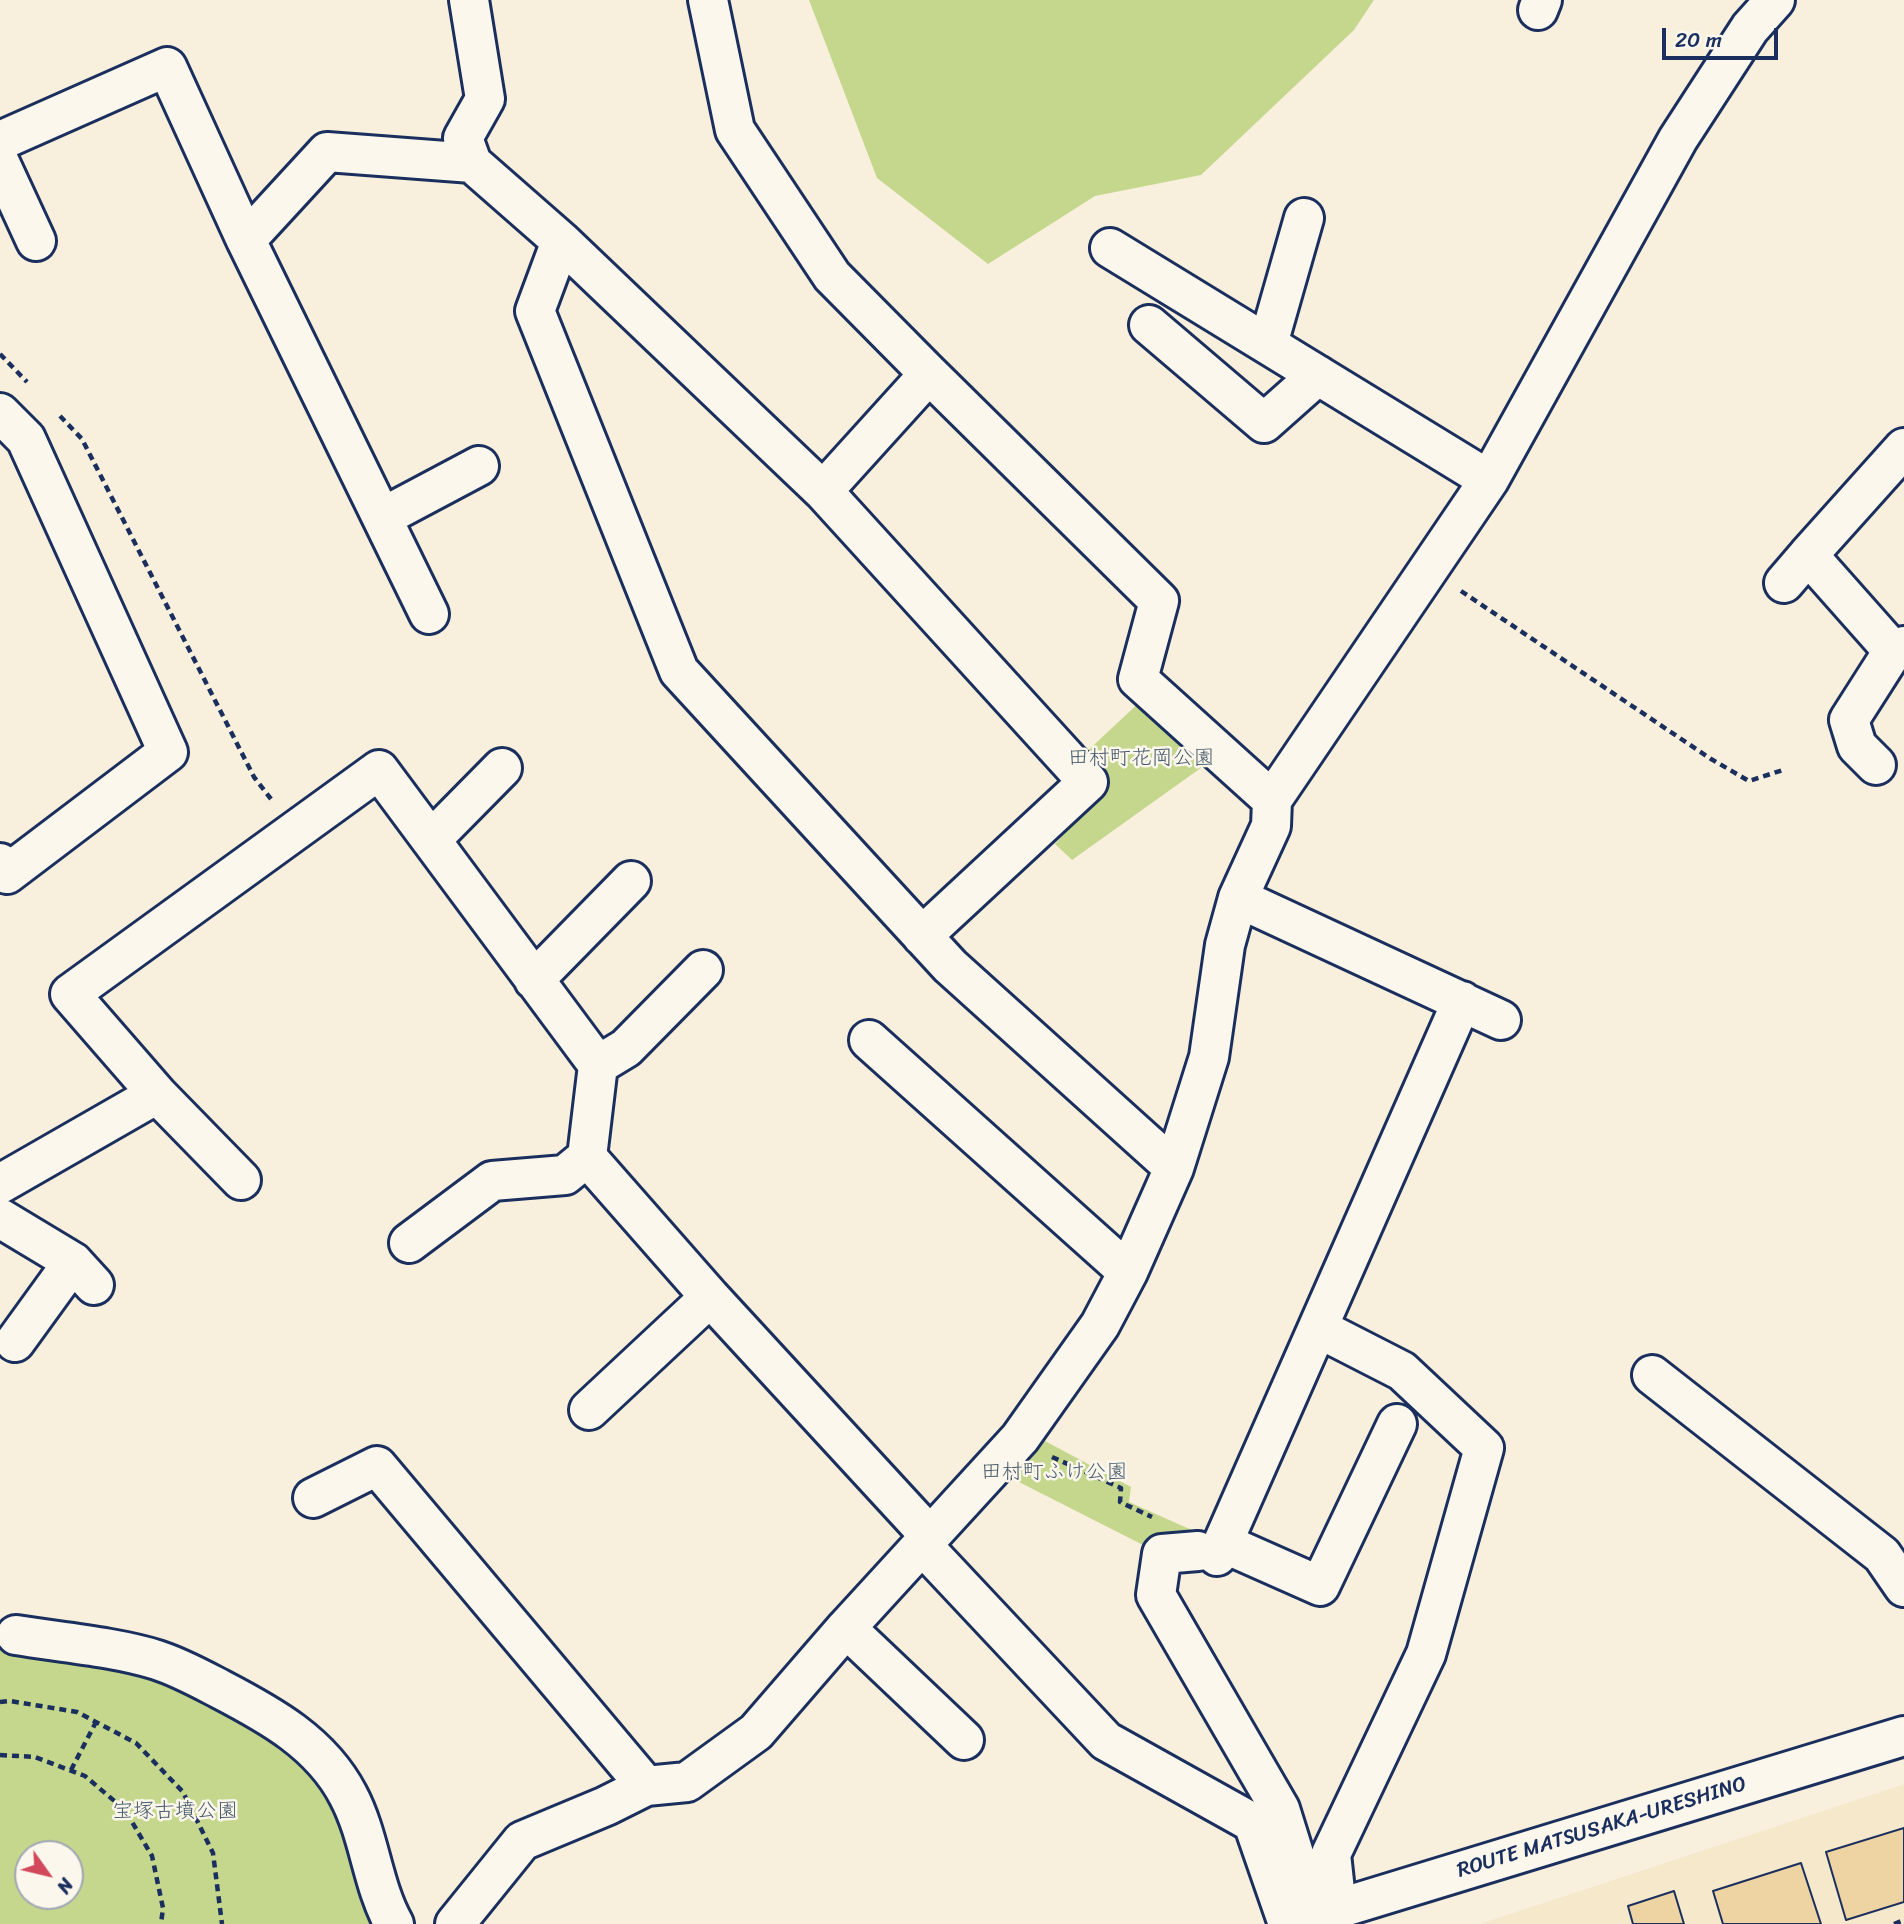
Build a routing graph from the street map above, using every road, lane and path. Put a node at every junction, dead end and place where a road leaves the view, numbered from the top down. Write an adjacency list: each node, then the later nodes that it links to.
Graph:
1 (469, 0): 6 (street)
2 (708, 0): 15 (street)
3 (1775, 0): 22 (street)
4 (0, 141): 8 (street)
5 (0, 163): 9 (street)
6 (472, 163): 8 (street); 10 (street)
7 (1304, 218): 13 (street)
8 (246, 240): 24 (street)
9 (36, 241)
10 (561, 241): 23 (street); 37 (street)
11 (1110, 248): 13 (street)
12 (1149, 325): 16 (street)
13 (1268, 344): 16 (street)
14 (0, 354): 17 (path)
15 (929, 374): 23 (street); 31 (street)
16 (1318, 375): 22 (street)
17 (27, 382)
18 (55, 411): 32 (path)
19 (0, 413): 34 (street)
20 (1904, 448): 27 (street)
21 (479, 466): 24 (street)
22 (1489, 480): 31 (street)
23 (823, 491): 37 (street)
24 (383, 517): 26 (street)
25 (1451, 585): 30 (path)
26 (429, 614)
27 (1898, 648): 28 (street)
28 (1876, 765)
29 (502, 768): 33 (street)
30 (1783, 770)
31 (1272, 800): 36 (street)
32 (295, 831): 33 (street); 44 (street)
33 (431, 840): 39 (street)
34 (0, 863)
35 (631, 881): 39 (street)
36 (1238, 898): 40 (street); 46 (street)
37 (922, 936): 46 (street)
38 (703, 970): 43 (street)
39 (534, 980): 43 (street)
40 (1462, 1001): 41 (street); 53 (street)
41 (1501, 1020)
42 (869, 1040): 51 (street)
43 (598, 1065): 45 (street)
44 (157, 1094): 47 (street); 48 (street)
45 (587, 1157): 50 (street); 52 (street)
46 (1174, 1168): 51 (street)
47 (241, 1180)
48 (0, 1184)
49 (0, 1218): 54 (street)
50 (409, 1243)
51 (1128, 1272): 58 (street)
52 (710, 1297): 56 (street); 61 (street)
53 (1318, 1328): 62 (street); 73 (street)
54 (15, 1342)
55 (1652, 1375): 63 (street)
56 (589, 1410)
57 (1397, 1424): 62 (street)
58 (1020, 1438): 60 (path); 61 (street)
59 (313, 1498): 72 (street)
60 (1153, 1518)
61 (926, 1540): 64 (street); 73 (street)
62 (1213, 1550): 73 (street)
63 (1904, 1587)
64 (846, 1628): 69 (street); 72 (street)
65 (16, 1635): 77 (street)
66 (0, 1702): 67 (path)
67 (96, 1723): 71 (path); 76 (path)
68 (1904, 1736): 73 (street, ROUTE MATSUSAKA-URESHINO)
69 (964, 1740)
70 (0, 1755): 71 (path)
71 (71, 1770): 75 (path)
72 (646, 1786): 78 (street)
73 (1310, 1919)
74 (1904, 1920): 79 (path)
75 (161, 1924)
76 (222, 1924)
77 (394, 1924)
78 (455, 1924)
79 (1894, 1924)

